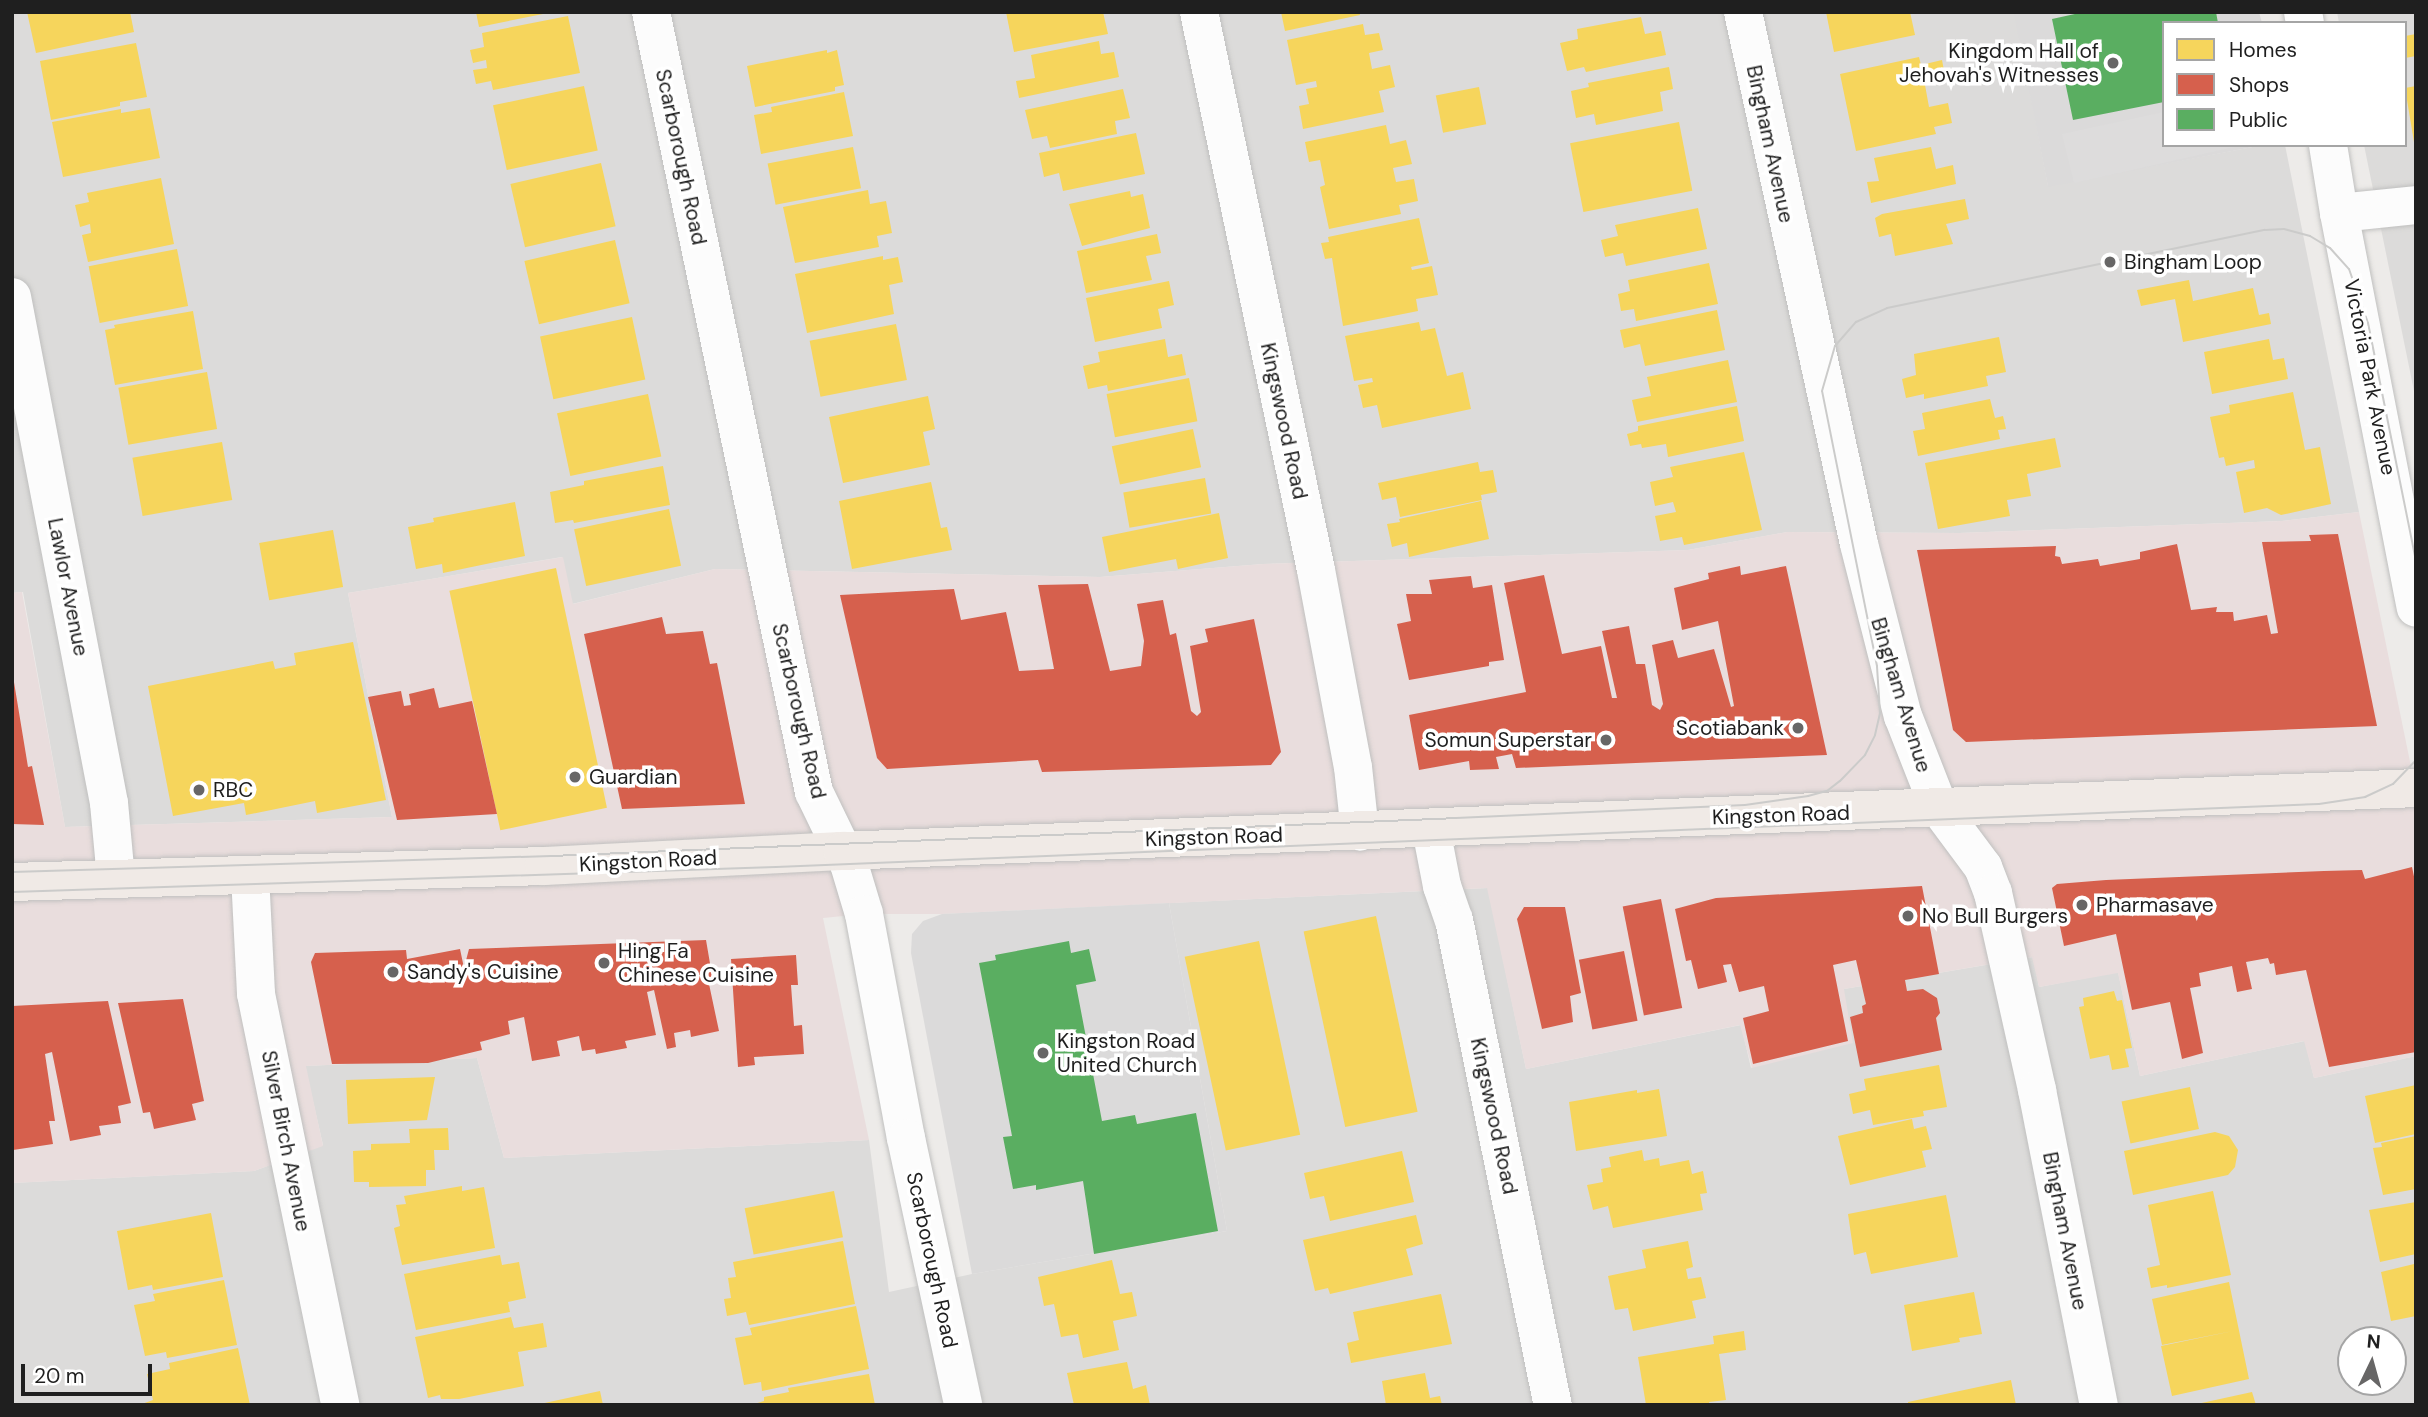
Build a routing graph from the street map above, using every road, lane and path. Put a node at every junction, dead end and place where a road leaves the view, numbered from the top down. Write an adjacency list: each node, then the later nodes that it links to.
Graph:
1 (651, 12): 13 (street, Scarborough Road)
2 (1199, 12): 12 (street, Kingswood Road)
3 (1742, 12): 10 (street, Bingham Avenue)
4 (2328, 147): 6 (street, Victoria Park Avenue)
5 (2416, 205): 6 (street)
6 (2339, 213): 8 (street, Victoria Park Avenue)
7 (12, 297): 15 (street, Lawlor Avenue)
8 (2416, 608)
9 (2416, 788): 10 (main road, Kingston Road)
10 (1939, 808): 11 (main road, Kingston Road); 20 (street, Bingham Avenue)
11 (1432, 829): 12 (main road, Kingston Road); 19 (street, Kingswood Road)
12 (1360, 832): 13 (main road, Kingston Road)
13 (842, 850): 14 (main road, Kingston Road); 18 (street, Scarborough Road)
14 (250, 875): 15 (main road, Kingston Road); 17 (street, Silver Birch Avenue)
15 (116, 879): 16 (main road, Kingston Road)
16 (12, 882)
17 (340, 1405)
18 (963, 1405)
19 (1553, 1405)
20 (2099, 1405)

